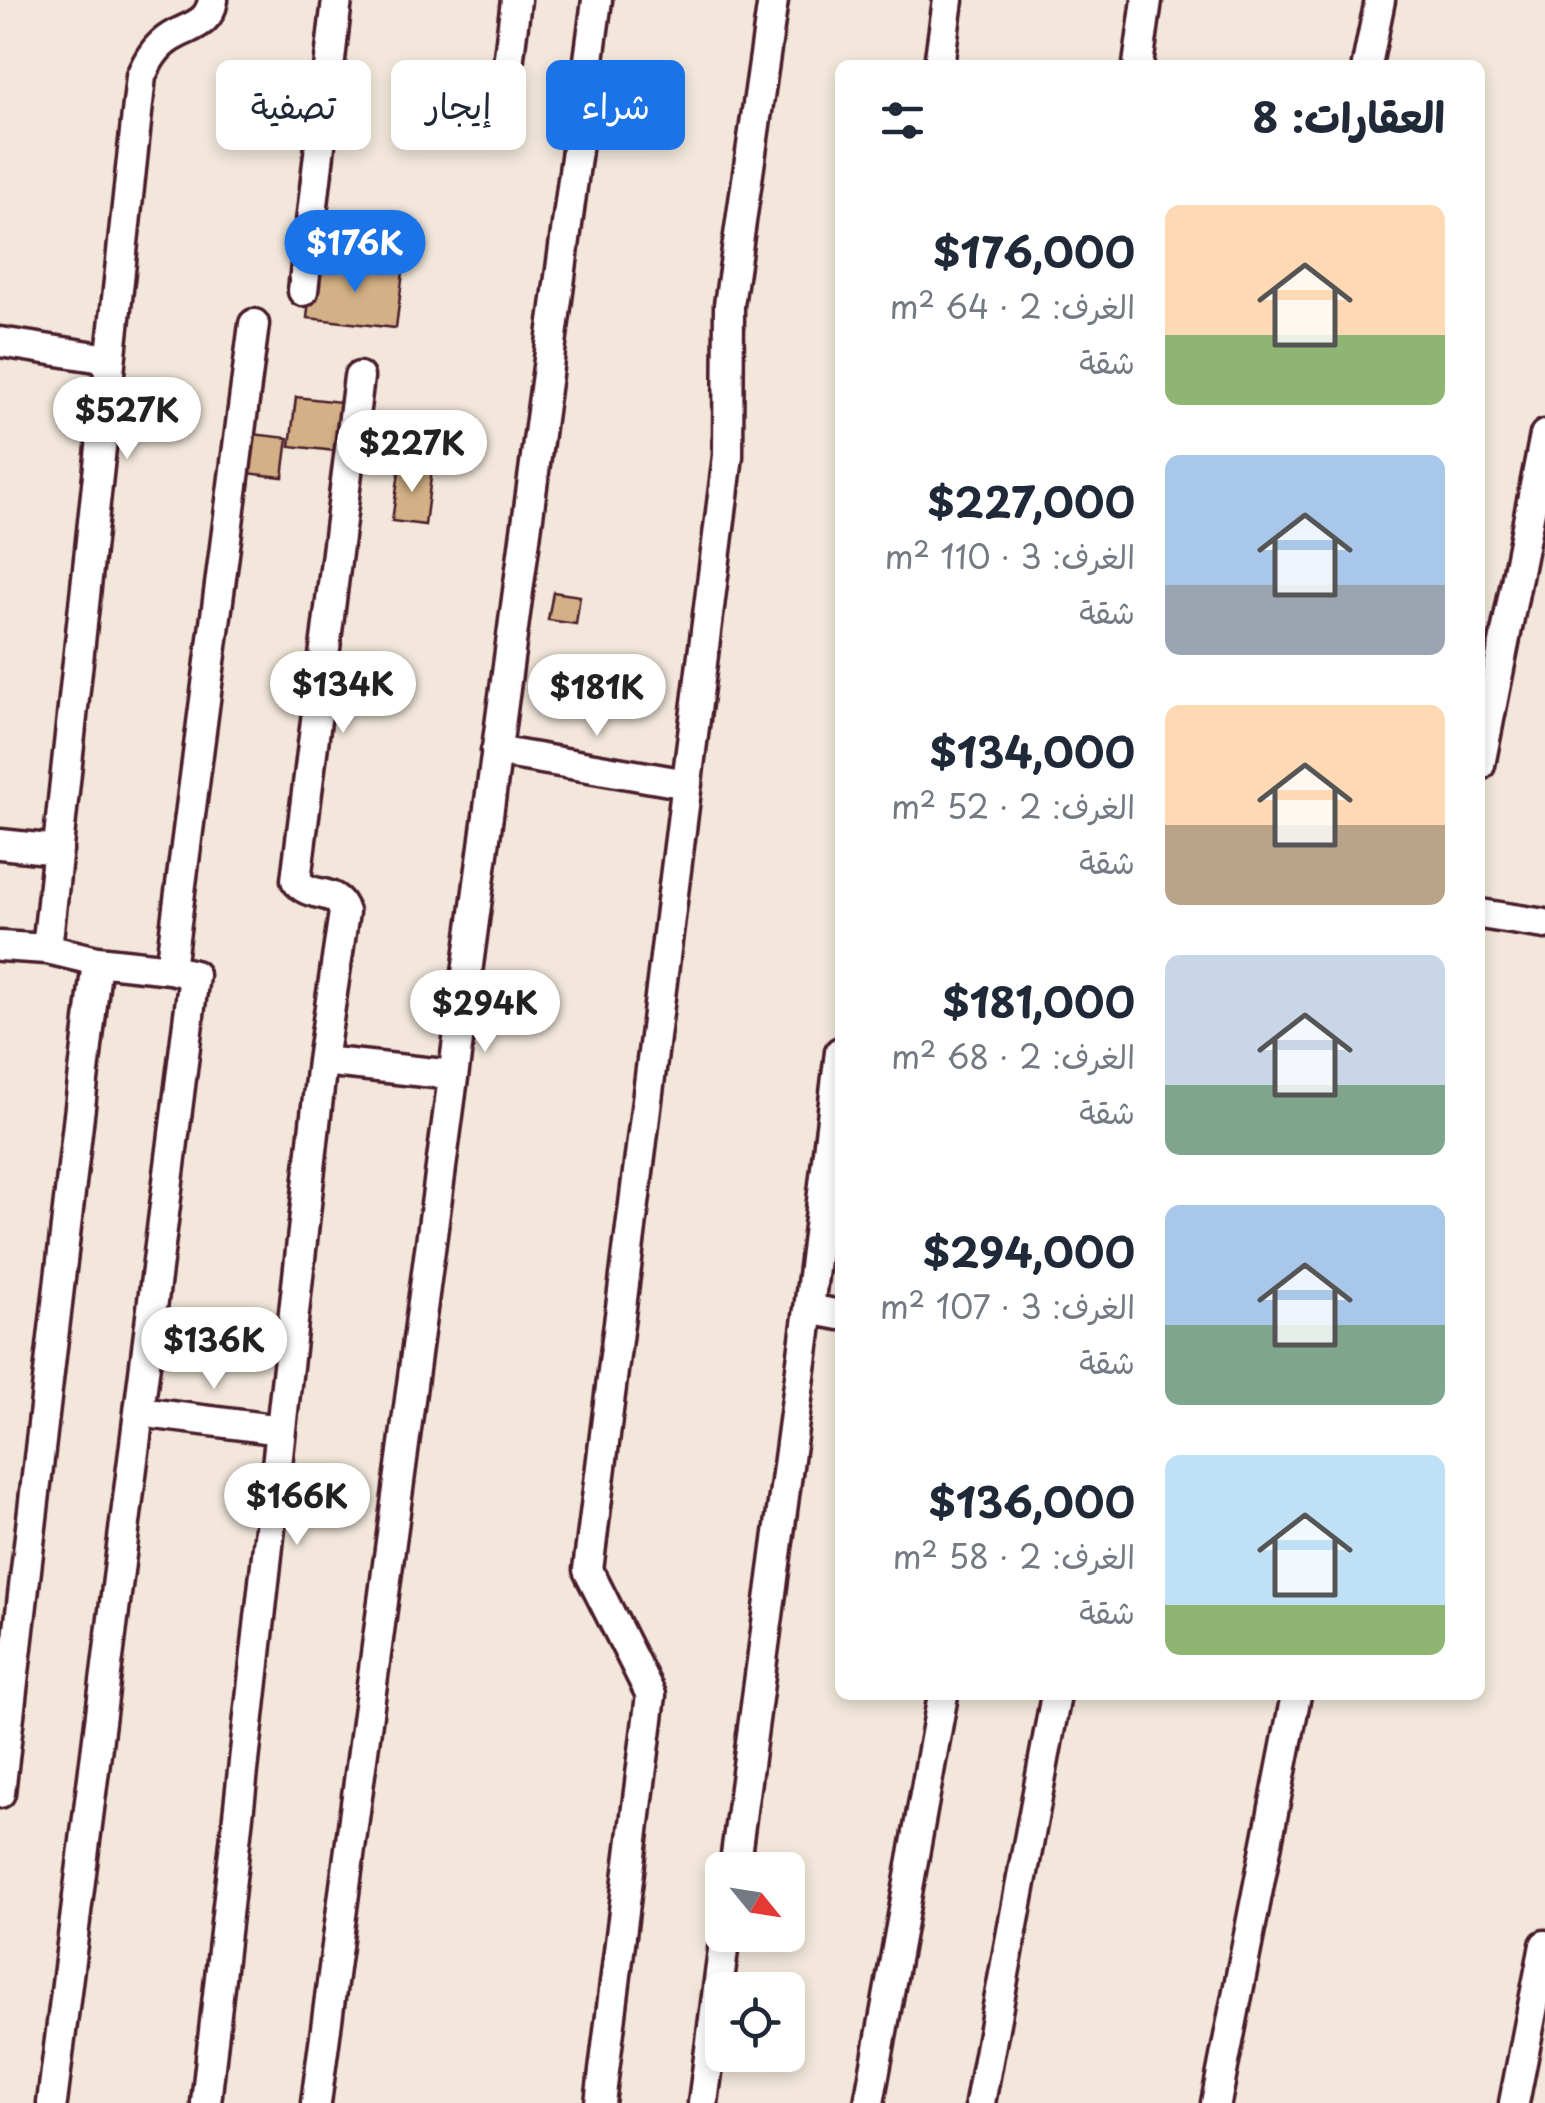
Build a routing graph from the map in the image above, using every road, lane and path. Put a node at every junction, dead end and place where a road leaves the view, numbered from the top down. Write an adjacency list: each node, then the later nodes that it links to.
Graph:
1 (213, 0): 16 (street)
2 (337, 0): 13 (street)
3 (516, 0): 9 (street)
4 (596, 0): 20 (street)
5 (773, 0): 21 (street)
6 (948, 0): 10 (street)
7 (1148, 0): 11 (street)
8 (1380, 0): 12 (street)
9 (508, 60)
10 (940, 60)
11 (1139, 60)
12 (1368, 60)
13 (303, 291)
14 (254, 324): 29 (street)
15 (0, 342): 16 (street)
16 (109, 360): 23 (street)
17 (359, 378): 30 (street)
18 (1545, 435): 19 (street)
19 (1485, 739)
20 (496, 751): 21 (street); 31 (street)
21 (688, 784): 47 (street)
22 (0, 844): 23 (street)
23 (58, 850): 27 (street)
24 (1485, 915): 25 (street)
25 (1545, 924)
26 (0, 946): 27 (street)
27 (48, 948): 28 (street)
28 (97, 961): 29 (street); 40 (street)
29 (170, 969): 35 (street)
30 (322, 1061): 31 (street); 36 (street)
31 (453, 1075): 46 (street)
32 (835, 1093): 33 (street)
33 (809, 1309): 34 (street); 41 (street)
34 (835, 1314)
35 (140, 1412): 36 (street); 44 (street)
36 (281, 1430): 45 (street)
37 (942, 1700): 49 (street)
38 (1055, 1700): 50 (street)
39 (1295, 1700): 51 (street)
40 (0, 1793)
41 (736, 1852)
42 (1545, 1945): 52 (street)
43 (723, 1952): 48 (street)
44 (52, 2103)
45 (206, 2103)
46 (316, 2103)
47 (600, 2103)
48 (703, 2103)
49 (869, 2103)
50 (980, 2103)
51 (1216, 2103)
52 (1514, 2103)

